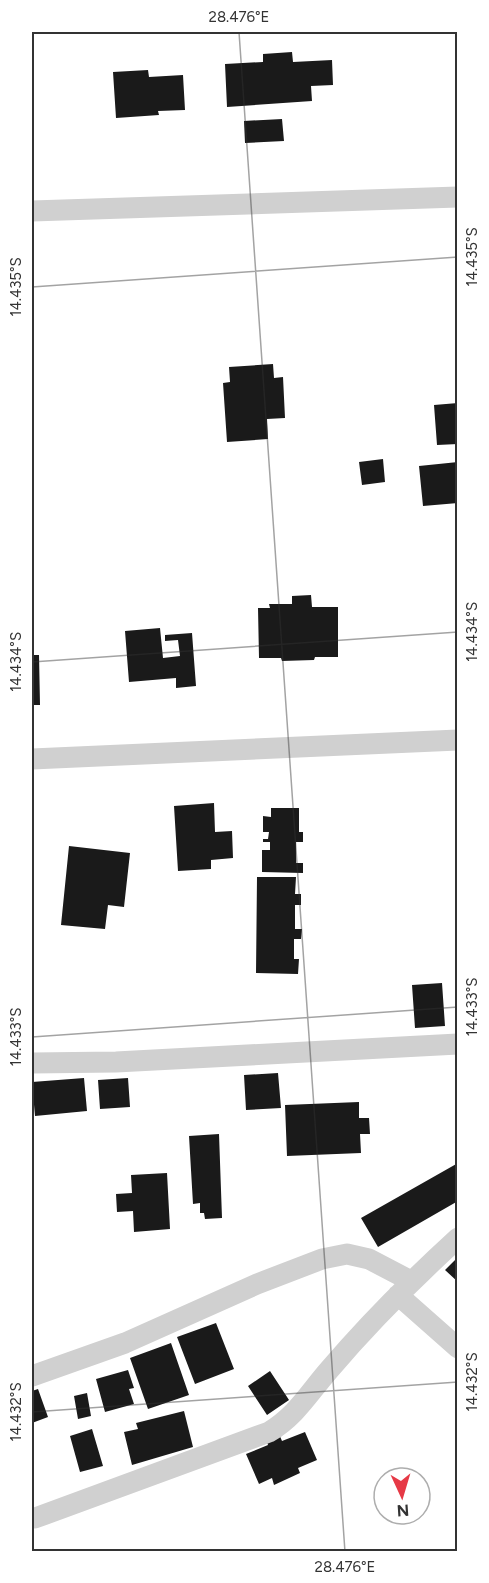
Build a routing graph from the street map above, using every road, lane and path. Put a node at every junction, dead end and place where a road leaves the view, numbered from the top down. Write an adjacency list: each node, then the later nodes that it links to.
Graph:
1 (458, 197): 2 (street)
2 (32, 211)
3 (458, 740): 4 (street)
4 (32, 759)
5 (458, 1044): 6 (street)
6 (32, 1063)
7 (458, 1238): 8 (street)
8 (404, 1288): 9 (street); 10 (street); 11 (street)
9 (458, 1348)
10 (32, 1376)
11 (34, 1518)

